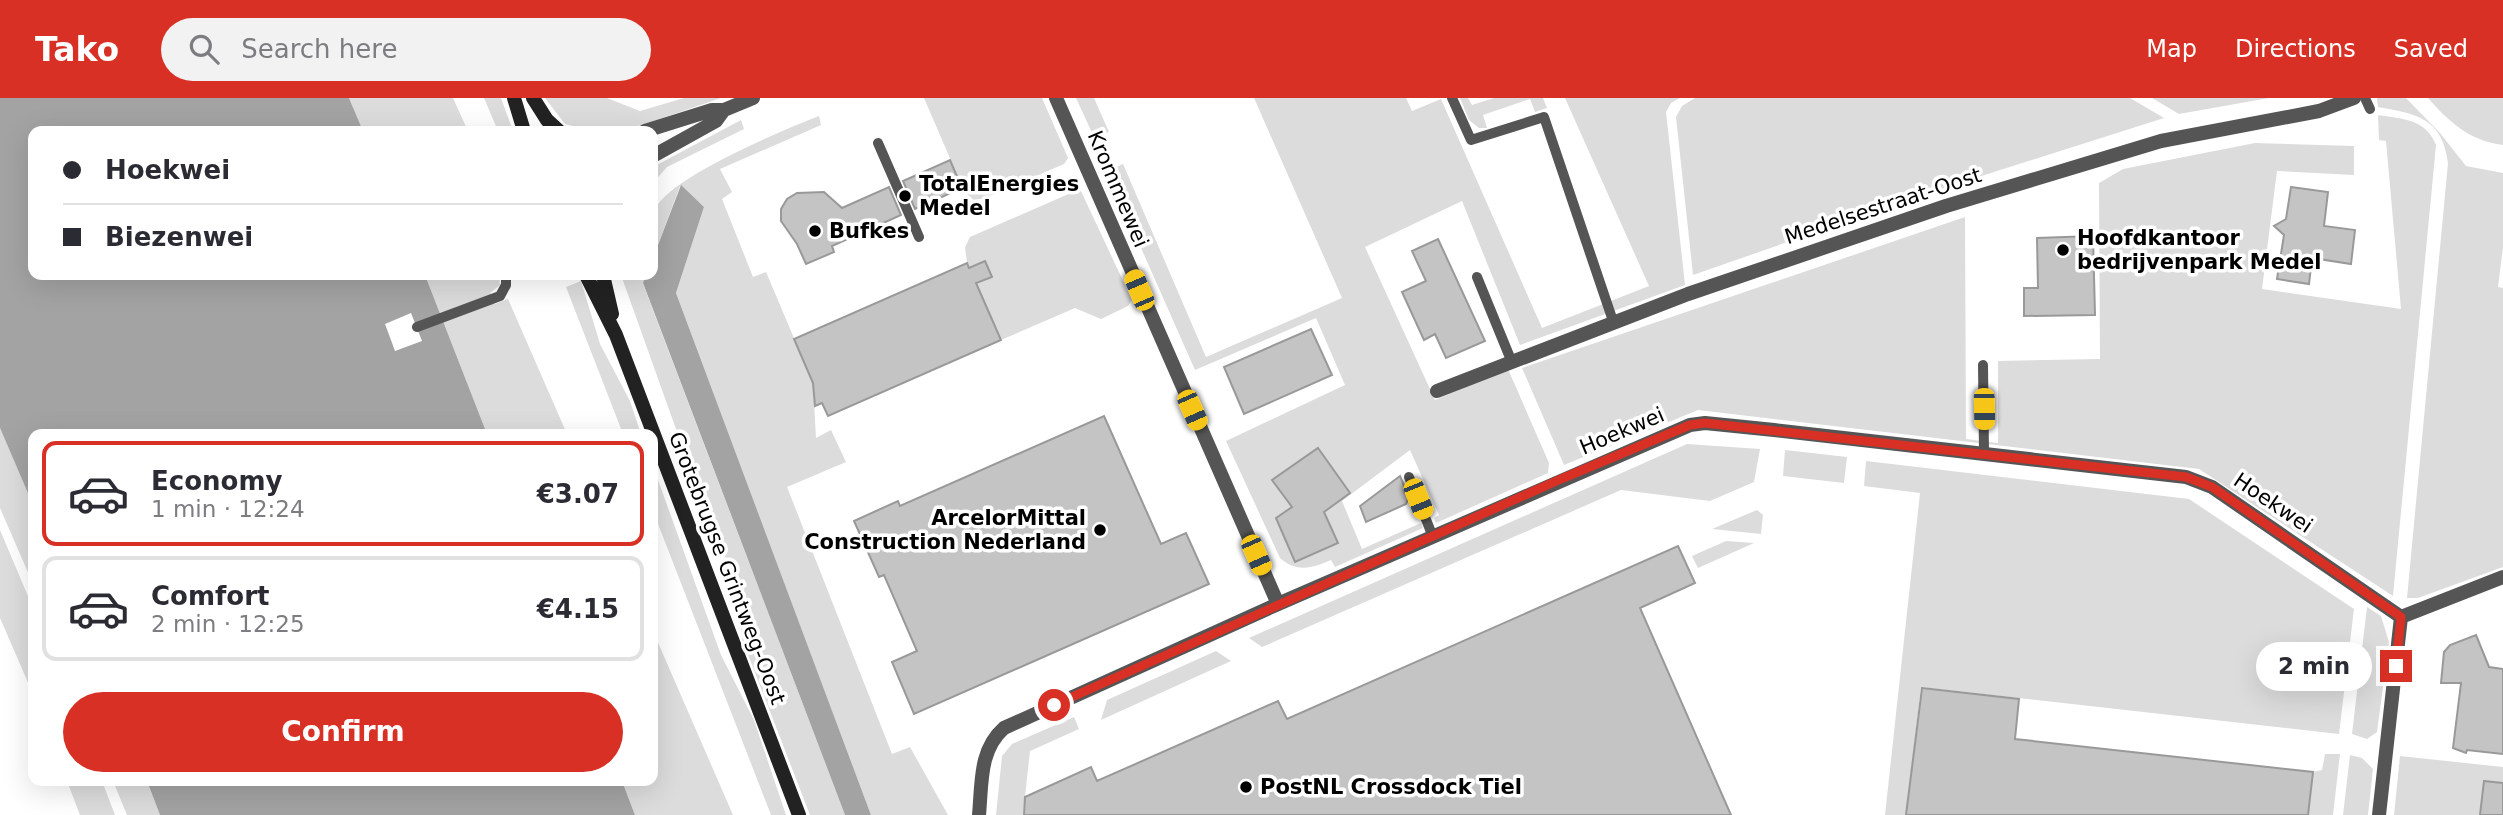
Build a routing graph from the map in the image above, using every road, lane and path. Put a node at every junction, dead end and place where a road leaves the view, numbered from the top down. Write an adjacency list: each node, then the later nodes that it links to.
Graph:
1 (514, 98): 10 (street)
2 (533, 98): 11 (street)
3 (753, 98): 9 (street)
4 (1056, 98): 32 (street, Krommewei)
5 (1451, 98): 20 (lane)
6 (2354, 98): 20 (street, Medelsestraat-Oost)
7 (2365, 98): 8 (lane)
8 (2370, 109)
9 (724, 110): 12 (street); 14 (street)
10 (522, 126)
11 (554, 126)
12 (658, 127)
13 (878, 143): 15 (lane)
14 (658, 153)
15 (919, 237)
16 (1477, 277): 23 (lane)
17 (505, 280): 21 (lane)
18 (589, 280): 22 (street, Grotebrugse Grintweg-Oost)
19 (604, 280): 22 (street, Grotebrugse Grintweg-Oost)
20 (1614, 321): 23 (street, Medelsestraat-Oost)
21 (416, 327)
22 (617, 335): 26 (street, Grotebrugse Grintweg-Oost)
23 (1511, 360): 25 (street, Medelsestraat-Oost)
24 (1983, 365): 28 (lane)
25 (1437, 391)
26 (653, 429)
27 (658, 443): 34 (street, Grotebrugse Grintweg-Oost)
28 (1984, 453): 30 (street, Hoekwei); 33 (street, Hoekwei)
29 (1409, 477): 30 (lane)
30 (1433, 537): 32 (street, Hoekwei)
31 (2503, 577): 33 (street)
32 (1278, 604): 35 (street, Hoekwei)
33 (2401, 617): 36 (street)
34 (799, 815)
35 (978, 815)
36 (2379, 815)

